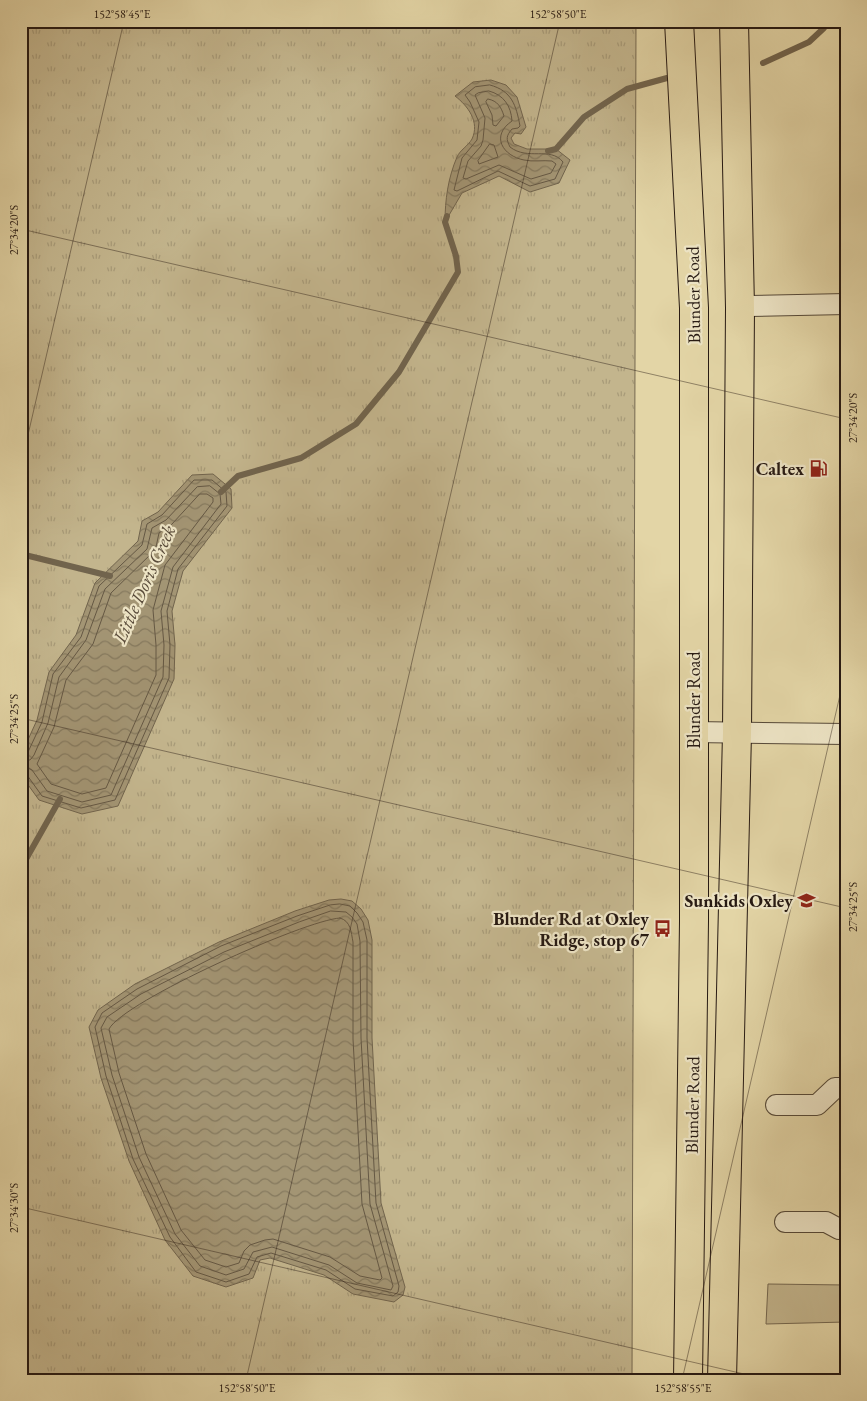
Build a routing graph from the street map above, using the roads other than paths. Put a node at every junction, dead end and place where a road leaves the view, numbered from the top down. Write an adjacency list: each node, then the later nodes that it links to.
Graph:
1 (679, 21): 5 (main road, Blunder Road)
2 (734, 21): 4 (main road, Blunder Road)
3 (846, 304): 4 (street)
4 (740, 308): 6 (main road, Blunder Road)
5 (693, 732): 6 (street); 12 (main road, Blunder Road)
6 (737, 733): 7 (street); 13 (main road, Blunder Road)
7 (846, 734)
8 (846, 1088): 9 (street)
9 (776, 1105)
10 (785, 1222): 11 (street)
11 (846, 1229)
12 (688, 1380)
13 (722, 1380)

